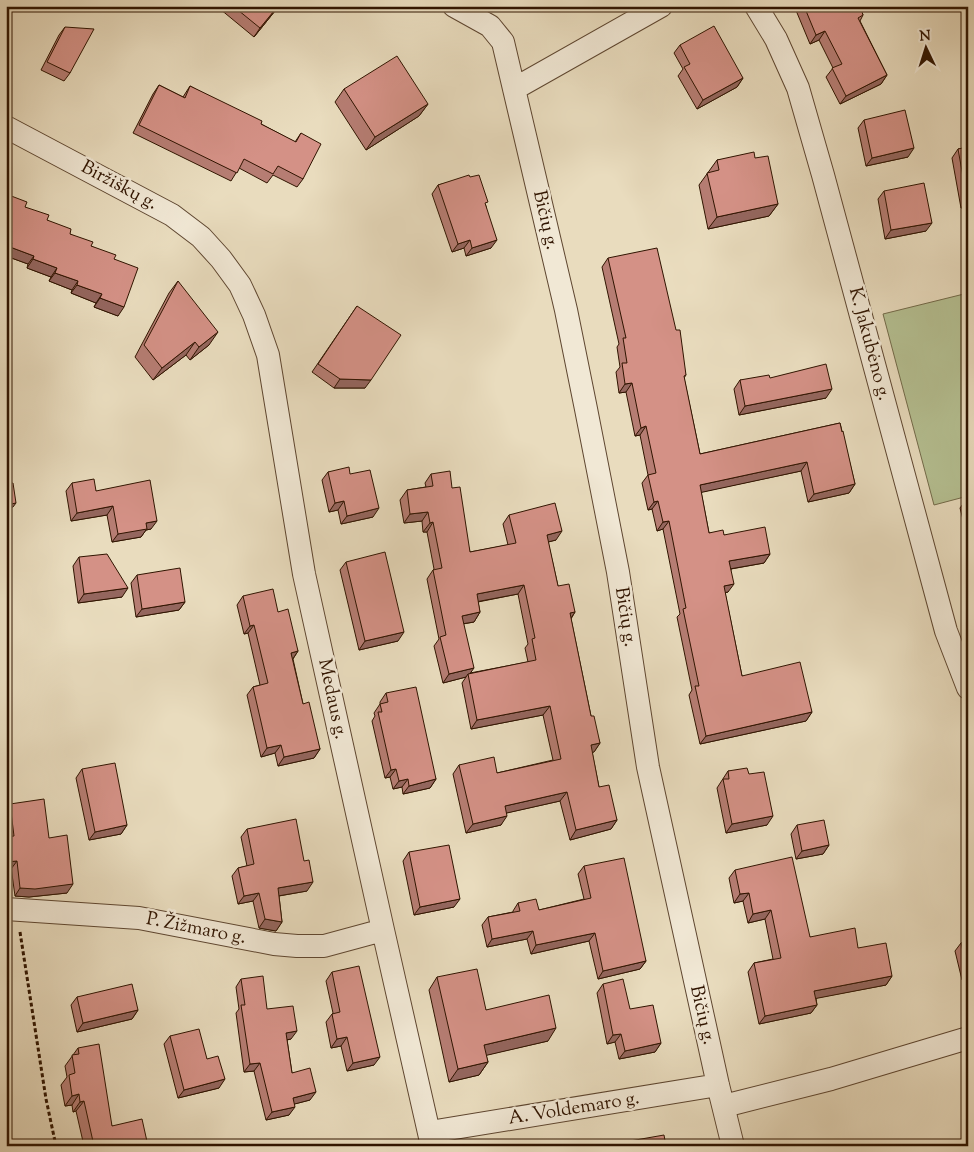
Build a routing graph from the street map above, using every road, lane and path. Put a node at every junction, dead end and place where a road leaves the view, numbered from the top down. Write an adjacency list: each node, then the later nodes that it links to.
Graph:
1 (454, 6): 4 (street, Bičių g.)
2 (662, 6): 4 (street)
3 (756, 6): 7 (street, K. Jakubėno g.)
4 (514, 89): 11 (street, Bičių g.)
5 (6, 127): 6 (street, Biržiškų g.)
6 (221, 259): 9 (street, Medaus g.)
7 (968, 688)
8 (12, 910): 9 (street, P. Žižmaro g.); 13 (path)
9 (383, 930): 12 (street, Medaus g.)
10 (968, 1038): 11 (street, A. Voldemaro g.)
11 (721, 1096): 12 (street, A. Voldemaro g.); 14 (street, Bičių g.)
12 (431, 1139)
13 (56, 1146)
14 (734, 1146)

